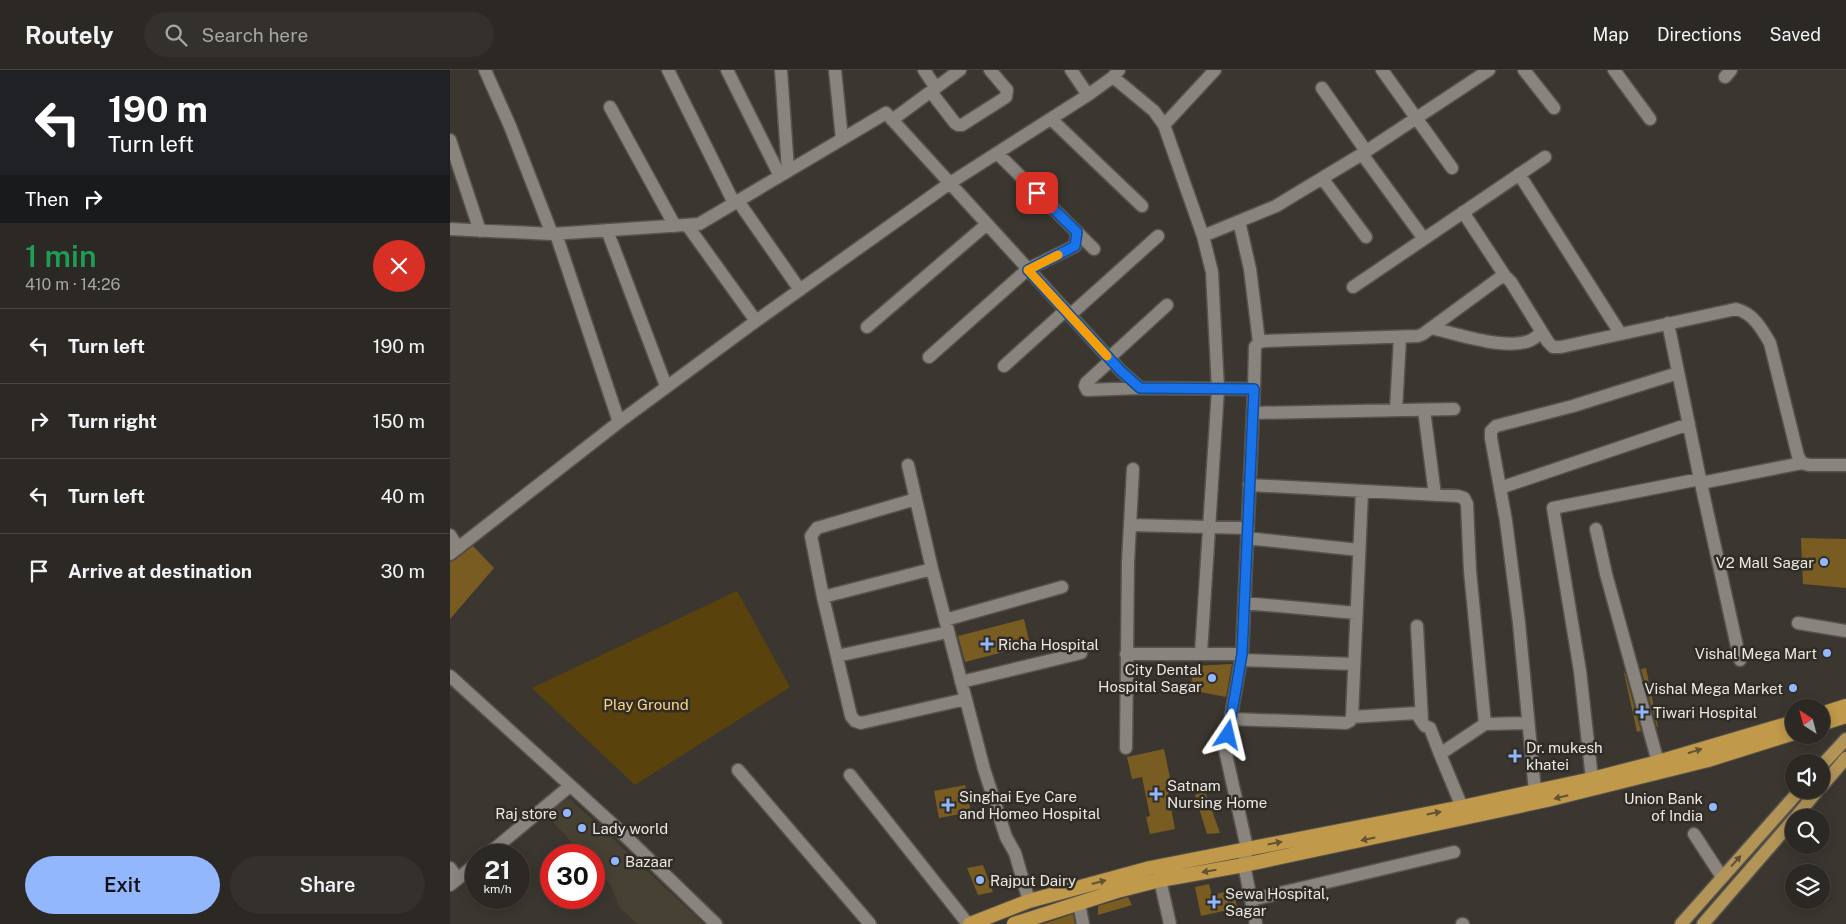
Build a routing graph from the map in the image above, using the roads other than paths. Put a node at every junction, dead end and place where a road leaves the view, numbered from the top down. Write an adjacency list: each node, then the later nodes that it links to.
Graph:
1 (484, 70): 46 (street)
2 (668, 70): 36 (street)
3 (727, 70): 32 (street)
4 (781, 70): 32 (street)
5 (836, 70): 26 (street)
6 (924, 70): 17 (street)
7 (960, 70): 17 (street)
8 (990, 70): 17 (street)
9 (1071, 70): 18 (street)
10 (1215, 70): 25 (street)
11 (1382, 70): 21 (street)
12 (1489, 70): 21 (street)
13 (1524, 70): 20 (street)
14 (1614, 70): 23 (street)
15 (1116, 73): 18 (street); 25 (street)
16 (1322, 88): 29 (street)
17 (933, 90): 24 (street)
18 (1088, 95): 22 (street)
19 (610, 107): 41 (street)
20 (1554, 108)
21 (1417, 118): 29 (street); 31 (street)
22 (1051, 119): 28 (street); 37 (street)
23 (1650, 119)
24 (892, 120): 26 (street); 35 (street)
25 (1164, 125): 48 (street)
26 (842, 139): 32 (street)
27 (450, 140): 44 (street)
28 (997, 153): 35 (street); 45 (street)
29 (1364, 153): 34 (street); 50 (street)
30 (1545, 157): 33 (street)
31 (1452, 168)
32 (784, 173): 36 (street)
33 (1520, 174): 38 (street); 63 (street)
34 (1322, 178): 39 (street); 49 (street)
35 (950, 183): 40 (street); 55 (street)
36 (736, 202): 41 (street); 55 (street)
37 (1142, 206)
38 (1463, 212): 50 (street); 53 (street)
39 (1239, 221): 48 (street); 65 (street)
40 (987, 224): 52 (street); 60 (street)
41 (681, 225): 43 (street); 58 (street)
42 (450, 230): 44 (street)
43 (607, 230): 46 (street); 70 (street)
44 (480, 231): 46 (street)
45 (1077, 232): 51 (street); 52 (street)
46 (554, 234): 78 (street)
47 (1158, 236): 57 (street)
48 (1203, 236): 72 (street)
49 (1366, 238)
50 (1424, 239): 54 (street)
51 (1094, 249)
52 (1028, 270): 57 (street); 66 (street)
53 (1504, 276): 61 (street); 62 (street)
54 (1353, 287)
55 (800, 290): 58 (street)
56 (1167, 305): 67 (street)
57 (1068, 313): 67 (street); 68 (street)
58 (756, 321): 70 (street)
59 (1668, 323): 63 (street); 69 (street); 80 (street)
60 (867, 327)
61 (1431, 328): 62 (street); 64 (street)
62 (1542, 332): 63 (street)
63 (1620, 333)
64 (1400, 337): 65 (street); 75 (street)
65 (1259, 342): 73 (street)
66 (929, 358)
67 (1110, 359): 71 (street); 71 (street)
68 (1004, 366)
69 (1678, 373): 79 (street); 86 (street)
70 (666, 386): 78 (street)
71 (1140, 388): 72 (street)
72 (1218, 388): 73 (street); 91 (street)
73 (1254, 389): 77 (street)
74 (1454, 409): 76 (street)
75 (1396, 410): 76 (street); 77 (street)
76 (1424, 410): 88 (street)
77 (1253, 413): 85 (street)
78 (618, 422): 96 (street)
79 (1689, 424): 84 (street); 86 (street)
80 (1802, 463): 82 (street); 84 (street)
81 (908, 465): 89 (street)
82 (1846, 465)
83 (1133, 469): 90 (street)
84 (1700, 481): 111 (street); 136 (street)
85 (1250, 485): 87 (street); 93 (street)
86 (1500, 488): 123 (street)
87 (1362, 491): 88 (street); 95 (street)
88 (1435, 494): 124 (street)
89 (916, 499): 97 (street); 99 (street)
90 (1130, 525): 91 (street); 107 (street)
91 (1209, 527): 93 (street); 108 (street)
92 (1596, 529): 132 (street)
93 (1247, 533): 95 (street); 100 (street)
94 (450, 535): 96 (street)
95 (1359, 550): 101 (street)
96 (454, 551)
97 (932, 569): 99 (street); 103 (street)
98 (1062, 587): 103 (street)
99 (823, 597): 109 (street)
100 (1244, 603): 101 (street); 110 (street)
101 (1356, 613): 112 (street)
102 (1798, 623): 105 (street)
103 (947, 626): 109 (street); 114 (street)
104 (1417, 626): 122 (street)
105 (1846, 631)
106 (1081, 653): 114 (street)
107 (1126, 654): 108 (street); 128 (street)
108 (1201, 654): 110 (street)
109 (837, 656): 115 (street)
110 (1242, 657): 112 (street); 120 (street)
111 (1740, 660)
112 (1353, 664): 119 (street)
113 (450, 676): 137 (street)
114 (961, 682): 115 (street)
115 (966, 699): 154 (street)
116 (1846, 706): 117 (highway)
117 (1830, 711)
118 (1846, 716): 121 (highway)
119 (1352, 717): 120 (street); 122 (street)
120 (1231, 720): 146 (street)
121 (1830, 721)
122 (1422, 722): 129 (street)
123 (1528, 723): 124 (street); 138 (street)
124 (1485, 724): 129 (street)
125 (1785, 725): 132 (highway, one-way to 125)
126 (1785, 736): 148 (highway, one-way to 148)
127 (1846, 739): 130 (main road)
128 (1126, 748)
129 (1440, 754): 141 (street)
130 (1830, 756)
131 (1846, 758): 135 (main road)
132 (1658, 762): 136 (highway)
133 (738, 770): 158 (street)
134 (850, 775): 159 (street)
135 (1830, 776)
136 (1592, 779): 138 (highway)
137 (570, 786): 145 (street); 157 (street)
138 (1535, 791): 141 (highway)
139 (1792, 799): 151 (main road, one-way to 139)
140 (1810, 799): 142 (main road)
141 (1462, 807): 146 (highway, one-way to 141)
142 (1802, 809)
143 (1785, 828): 165 (main road)
144 (1694, 834): 151 (street)
145 (500, 844)
146 (1248, 848): 148 (street); 154 (highway, one-way to 146)
147 (1454, 852): 155 (street)
148 (1244, 865): 152 (highway, one-way to 152); 155 (street)
149 (450, 868): 153 (street)
150 (465, 873): 153 (street)
151 (1722, 877): 164 (main road)
152 (1160, 880): 156 (highway); 162 (street)
153 (454, 882)
154 (1029, 900): 159 (highway)
155 (1251, 900): 163 (street)
156 (1079, 903): 160 (highway); 161 (street)
157 (716, 924)
158 (870, 924)
159 (969, 924)
160 (1014, 924)
161 (1082, 924)
162 (1170, 924)
163 (1256, 924)
164 (1681, 924)
165 (1703, 924)

